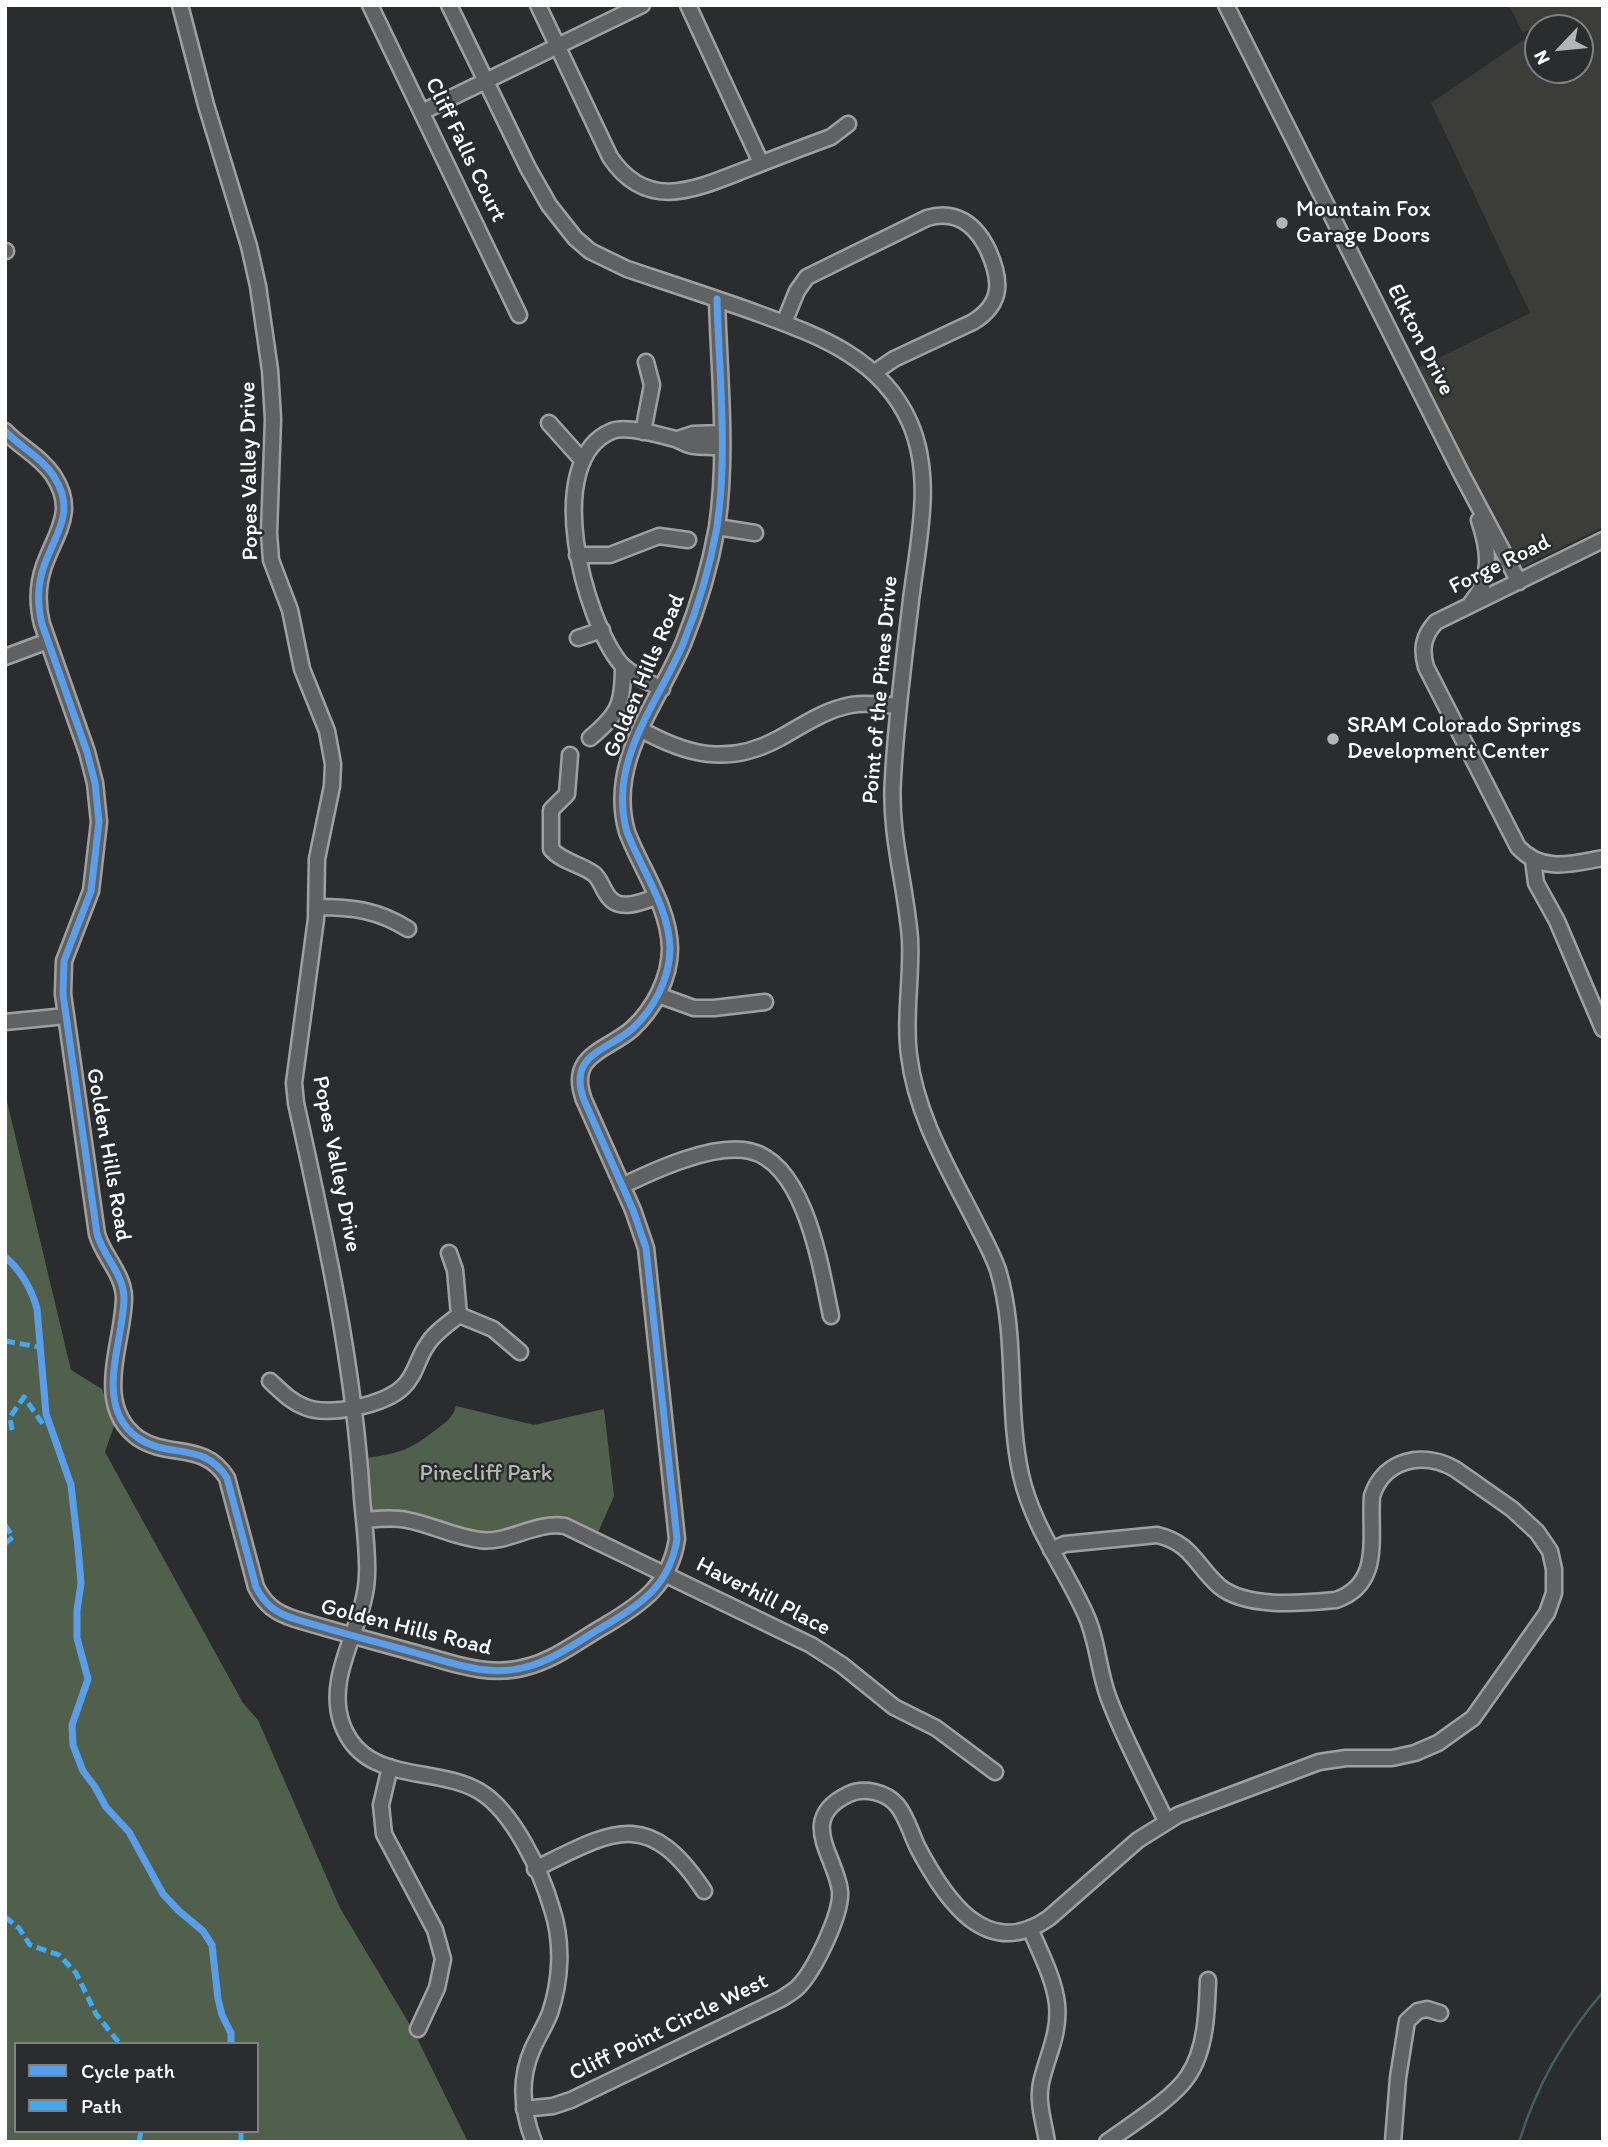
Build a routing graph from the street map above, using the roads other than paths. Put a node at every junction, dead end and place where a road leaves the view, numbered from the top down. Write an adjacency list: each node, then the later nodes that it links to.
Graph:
1 (180, 5): 44 (street, Popes Valley Drive)
2 (370, 5): 10 (street, Cliff Falls Court)
3 (449, 5): 9 (street, Point of the Pines Drive)
4 (538, 5): 8 (street)
5 (642, 5): 8 (street)
6 (688, 5): 12 (street)
7 (1226, 5): 23 (street, Elkton Drive)
8 (557, 46): 9 (street); 12 (street)
9 (485, 81): 10 (street); 13 (street, Point of the Pines Drive)
10 (422, 112): 14 (street, Cliff Falls Court)
11 (848, 124): 12 (street)
12 (761, 163)
13 (717, 299): 15 (street, Point of the Pines Drive); 21 (street, Golden Hills Road)
14 (519, 315)
15 (784, 323): 17 (street, Point of the Pines Drive); 17 (street)
16 (646, 362): 20 (street)
17 (875, 372): 37 (street, Point of the Pines Drive)
18 (549, 423): 22 (street)
19 (5, 431): 33 (street, Golden Hills Road)
20 (643, 432): 21 (street); 22 (street)
21 (721, 440): 24 (street, Golden Hills Road)
22 (583, 461): 28 (street)
23 (1461, 473): 29 (street, Elkton Drive); 30 (street)
24 (716, 527): 25 (street); 36 (street, Golden Hills Road)
25 (755, 533)
26 (688, 540): 28 (street)
27 (1603, 540): 29 (street, Forge Road)
28 (577, 555): 31 (street)
29 (1519, 582): 30 (street, Forge Road)
30 (1469, 605): 42 (street, Forge Road)
31 (602, 630): 32 (street); 35 (street)
32 (578, 638)
33 (48, 641): 34 (street); 48 (street, Golden Hills Road)
34 (5, 657)
35 (623, 666): 36 (street); 39 (street)
36 (662, 689): 38 (street, Golden Hills Road)
37 (899, 706): 38 (street); 59 (street, Point of the Pines Drive)
38 (640, 729): 43 (street, Golden Hills Road)
39 (590, 738)
40 (570, 755): 43 (street)
41 (1603, 858): 42 (street)
42 (1533, 860): 50 (street)
43 (656, 897): 46 (street, Golden Hills Road)
44 (317, 907): 45 (street); 57 (street, Popes Valley Drive)
45 (408, 929)
46 (658, 995): 47 (street); 51 (street, Golden Hills Road)
47 (765, 1002)
48 (66, 1016): 49 (street); 61 (street, Golden Hills Road)
49 (5, 1022)
50 (1603, 1029)
51 (622, 1186): 54 (street); 60 (street, Golden Hills Road)
52 (449, 1253): 53 (street)
53 (459, 1315): 55 (street); 57 (street)
54 (831, 1316)
55 (520, 1353)
56 (270, 1381): 57 (street)
57 (354, 1406): 58 (street, Popes Valley Drive)
58 (364, 1520): 60 (street, Haverhill Place); 61 (street, Popes Valley Drive)
59 (1051, 1550): 64 (street, Point of the Pines Drive); 64 (street, Cliff Point Circle West)
60 (665, 1573): 61 (street, Golden Hills Road); 63 (street, Haverhill Place)
61 (352, 1636): 62 (street, Popes Valley Drive)
62 (390, 1767): 65 (street, Popes Valley Drive); 70 (street)
63 (995, 1772)
64 (1166, 1821): 67 (street, Cliff Point Circle West)
65 (535, 1869): 66 (street); 71 (street, Popes Valley Drive)
66 (704, 1891)
67 (1030, 1928): 71 (street, Cliff Point Circle West); 73 (street)
68 (1208, 1980): 74 (street)
69 (1440, 2012): 75 (street)
70 (418, 2029)
71 (524, 2109): 72 (street, Popes Valley Drive)
72 (534, 2142)
73 (1047, 2142)
74 (1107, 2142)
75 (1393, 2142)

